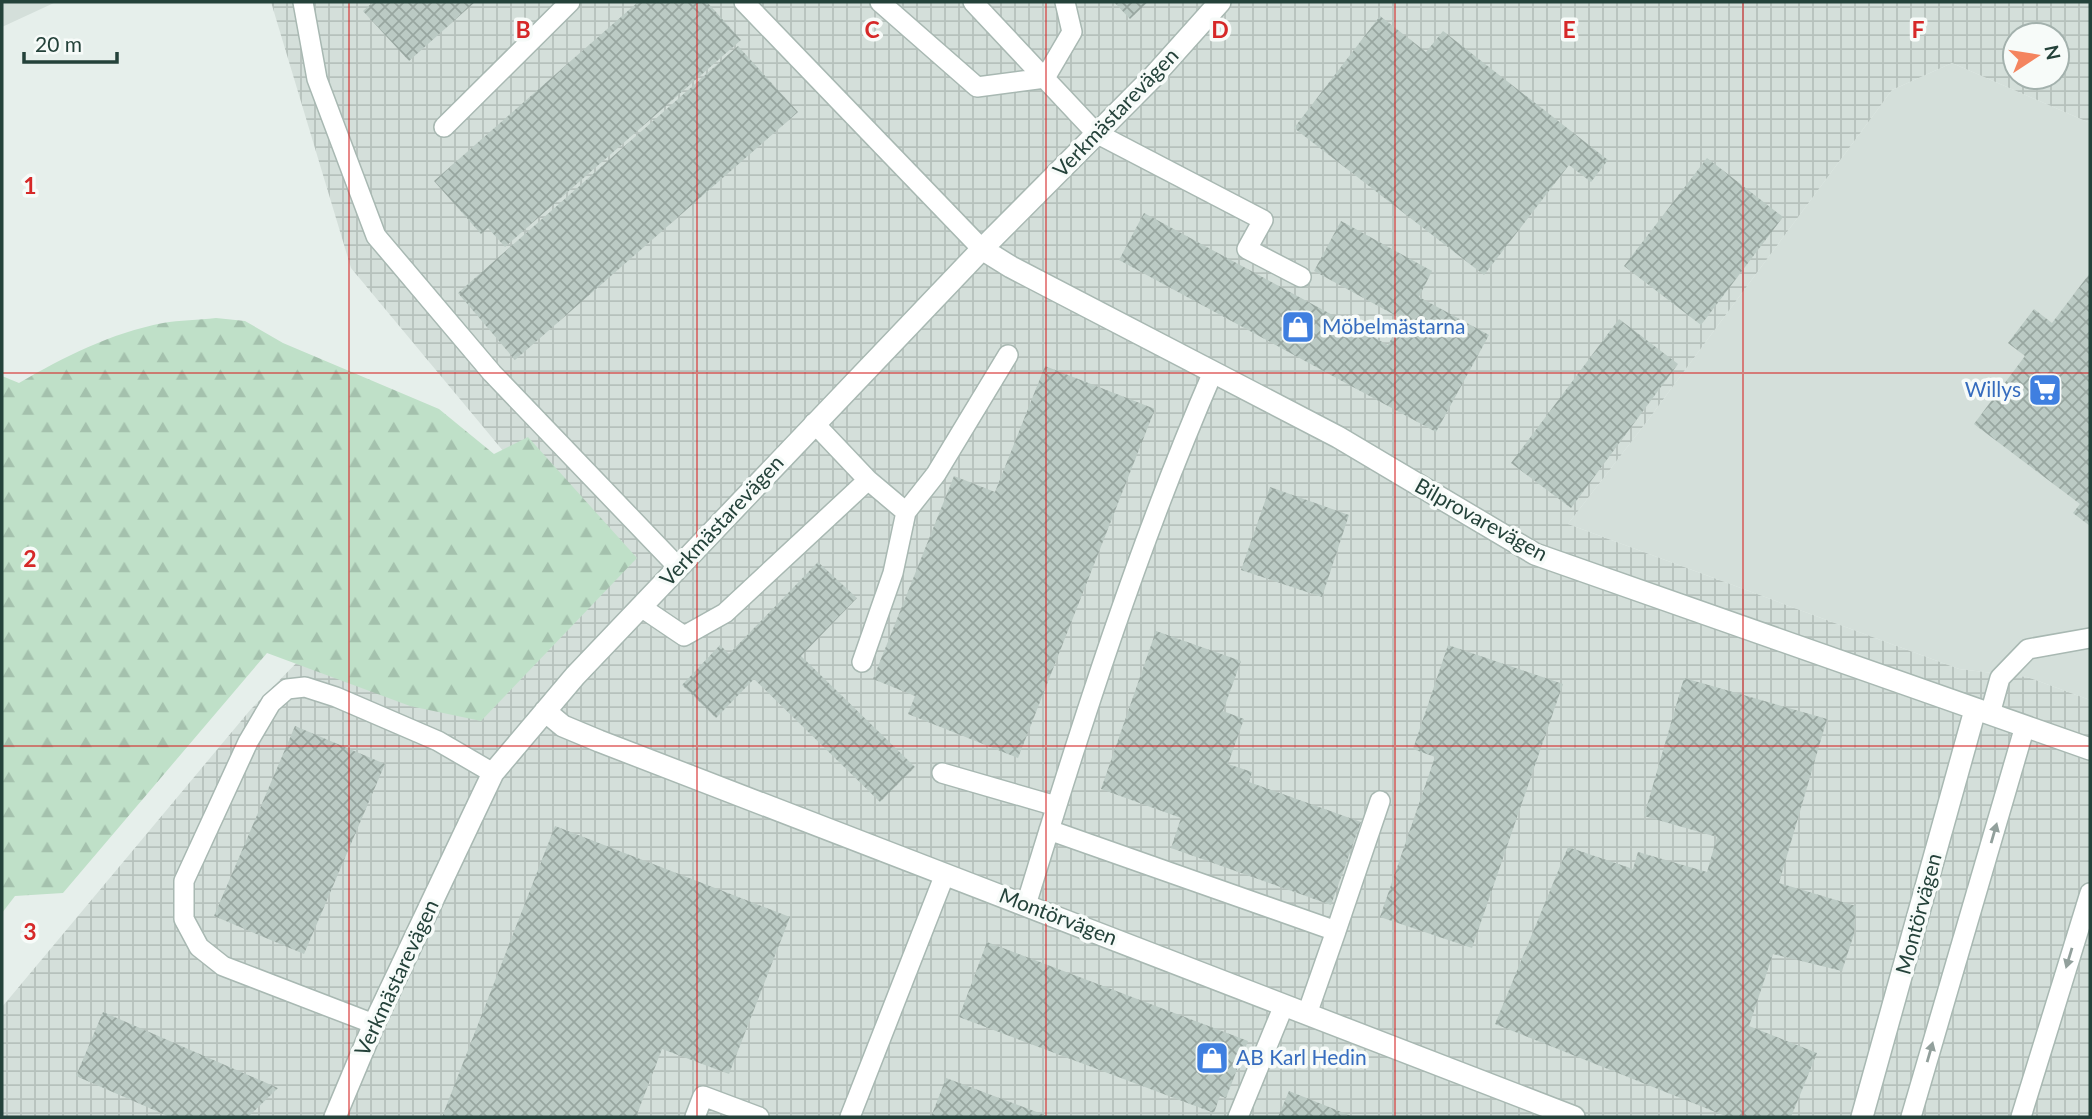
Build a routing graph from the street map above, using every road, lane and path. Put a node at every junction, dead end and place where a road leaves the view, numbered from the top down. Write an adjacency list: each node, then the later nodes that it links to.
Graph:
1 (303, 2): 18 (lane)
2 (570, 2): 9 (lane)
3 (744, 2): 11 (lane)
4 (880, 2): 8 (lane)
5 (973, 2): 8 (lane)
6 (1065, 2): 8 (lane)
7 (1220, 2): 10 (street, Verkmästarevägen)
8 (1045, 78): 10 (lane)
9 (444, 127)
10 (1096, 133): 11 (street, Verkmästarevägen); 12 (lane)
11 (982, 249): 14 (street, Bilprovarevägen); 15 (street, Verkmästarevägen)
12 (1301, 277)
13 (1008, 355): 17 (lane)
14 (1213, 372): 23 (street, Bilprovarevägen); 29 (lane)
15 (814, 423): 16 (lane); 18 (street, Verkmästarevägen)
16 (868, 480): 17 (lane); 19 (lane)
17 (906, 512): 21 (lane)
18 (678, 567): 19 (street, Verkmästarevägen)
19 (641, 607): 22 (street, Verkmästarevägen)
20 (2090, 638): 23 (lane)
21 (862, 662)
22 (545, 711): 26 (street, Verkmästarevägen); 31 (street, Montörvägen)
23 (1982, 712): 24 (street, Bilprovarevägen); 44 (street, Montörvägen)
24 (2025, 726): 25 (street, Bilprovarevägen); 45 (lane, one-way to 24)
25 (2090, 749)
26 (493, 773): 37 (street, Verkmästarevägen); 37 (lane)
27 (942, 773): 29 (lane)
28 (1380, 801): 34 (lane)
29 (1056, 806): 30 (lane)
30 (1049, 830): 33 (lane); 34 (lane)
31 (945, 874): 33 (street, Montörvägen); 41 (lane)
32 (2090, 893): 46 (lane, one-way to 46)
33 (1026, 905): 35 (street, Montörvägen)
34 (1336, 931): 36 (lane)
35 (1284, 1005): 36 (street, Montörvägen); 42 (lane)
36 (1307, 1014): 43 (street, Montörvägen)
37 (374, 1024): 38 (street, Verkmästarevägen)
38 (335, 1117)
39 (695, 1117): 40 (lane)
40 (759, 1117)
41 (850, 1117)
42 (1238, 1117)
43 (1574, 1117)
44 (1862, 1117)
45 (1911, 1117)
46 (2021, 1117)

